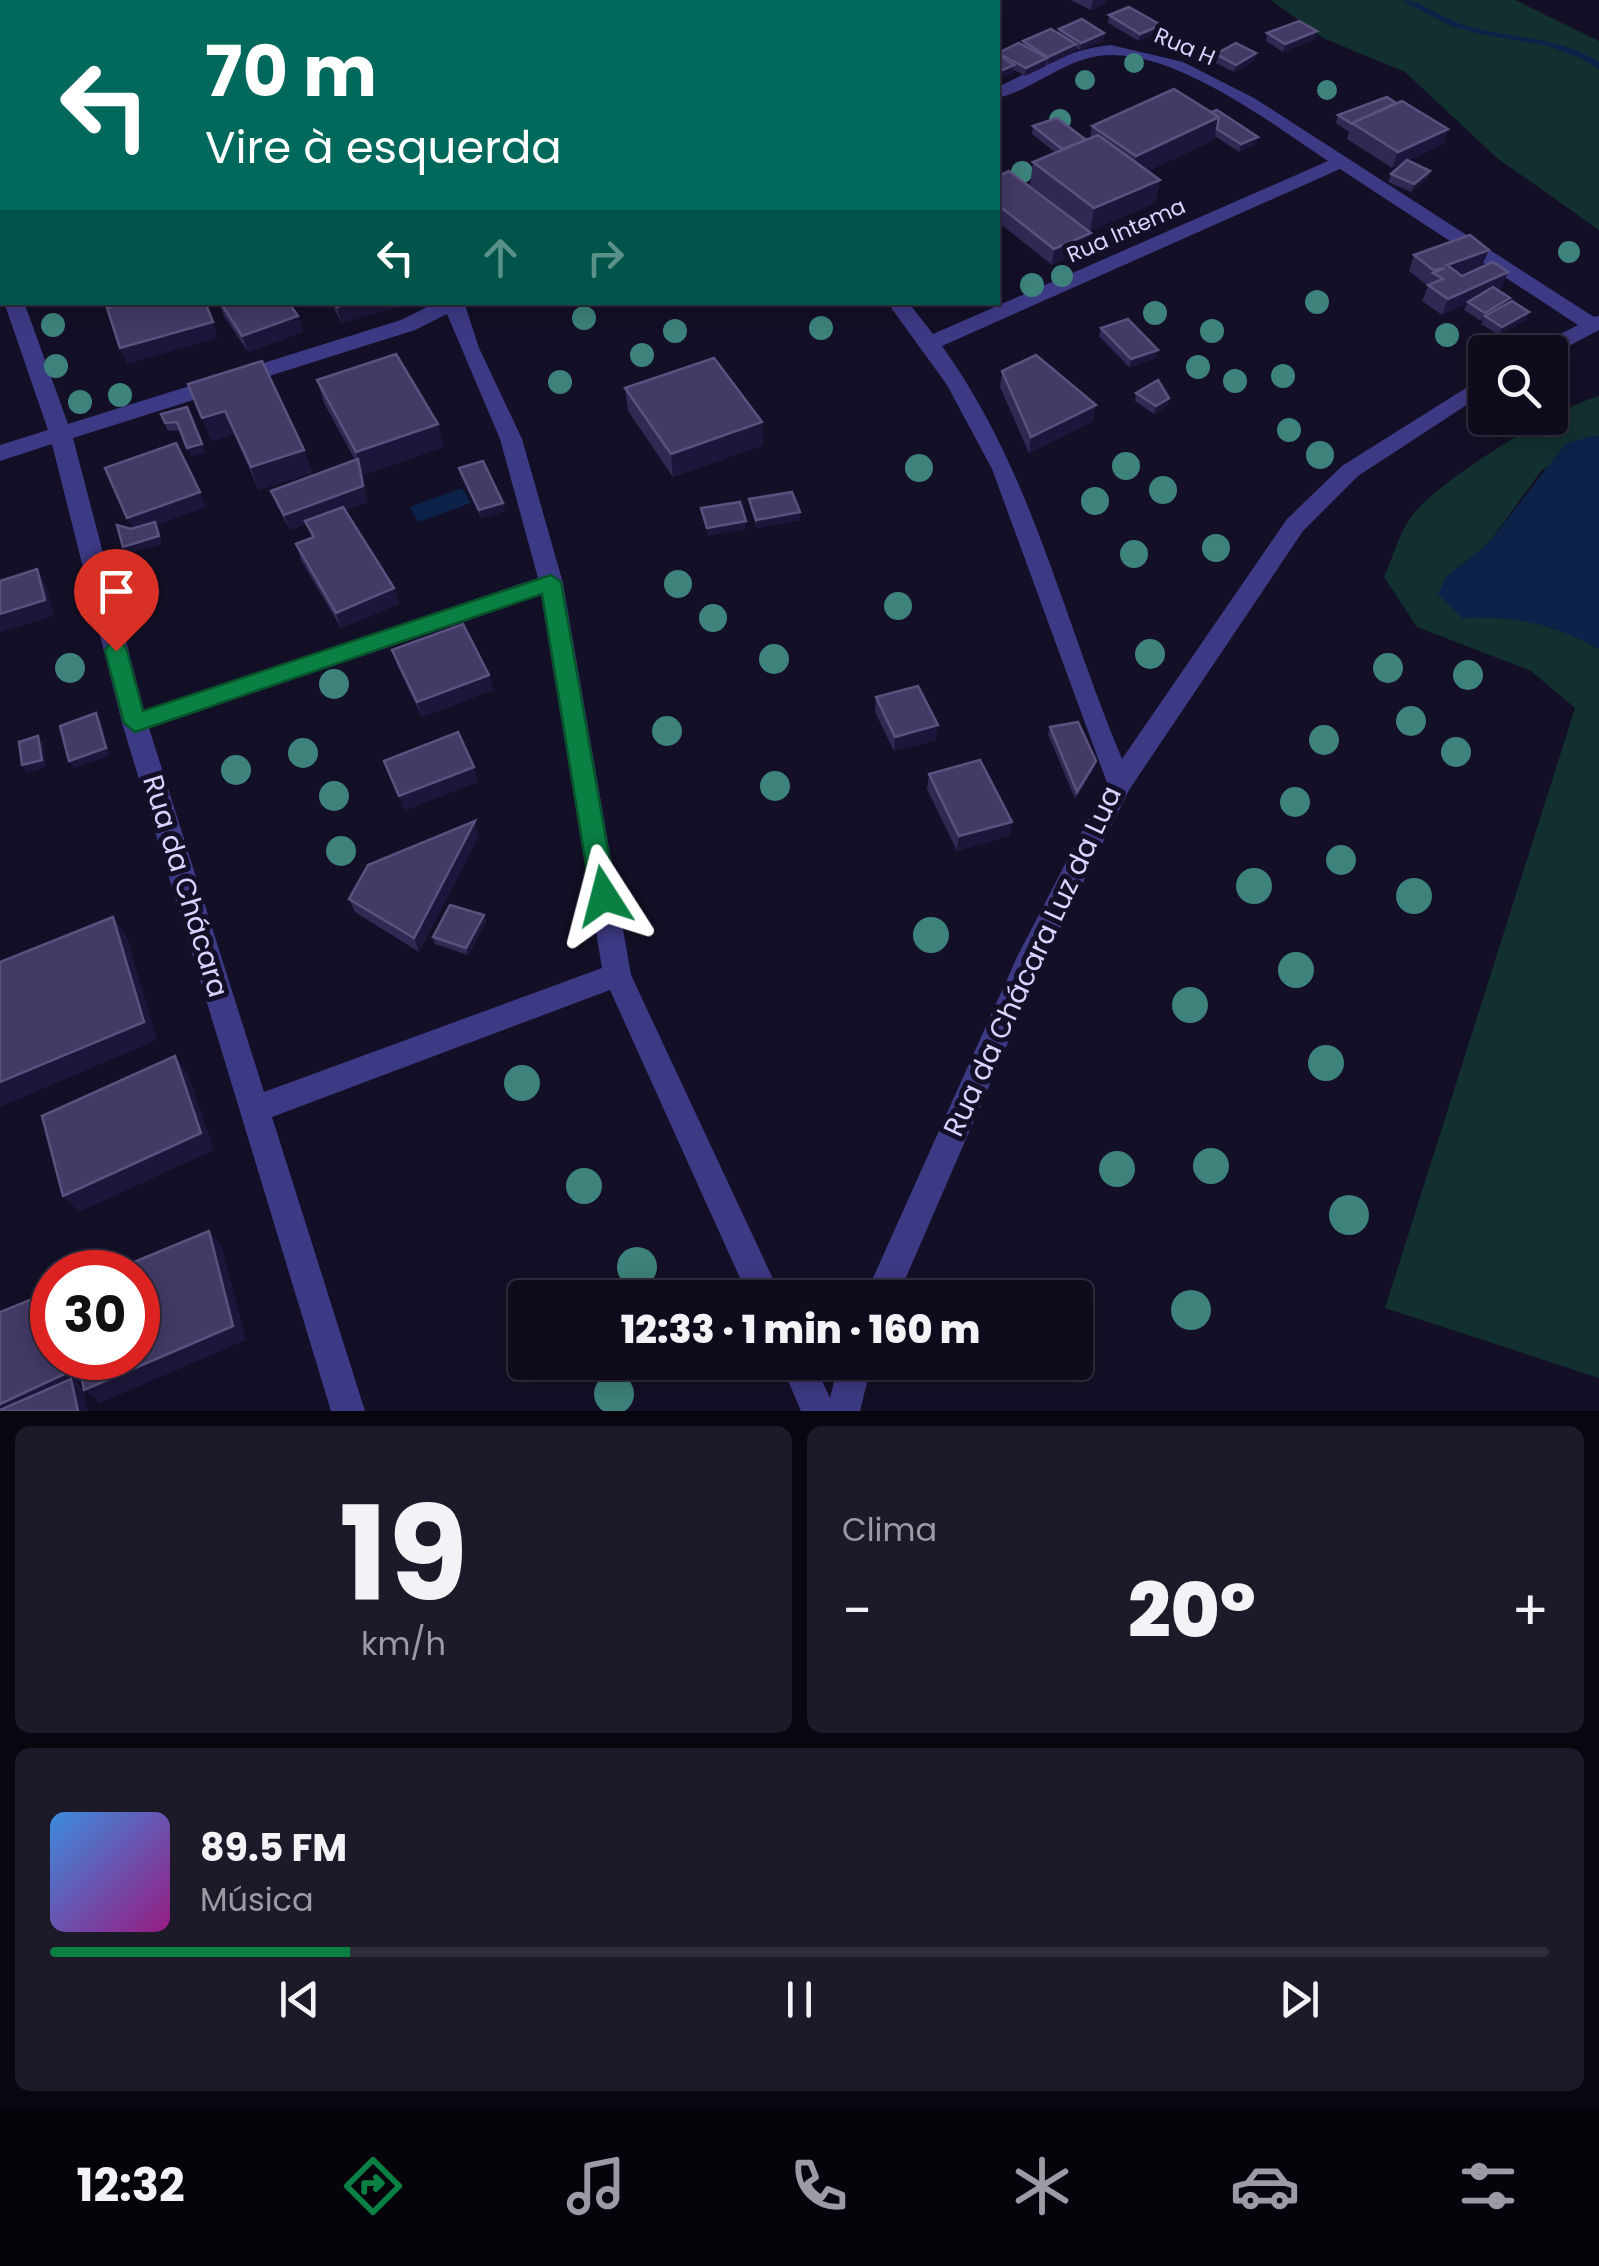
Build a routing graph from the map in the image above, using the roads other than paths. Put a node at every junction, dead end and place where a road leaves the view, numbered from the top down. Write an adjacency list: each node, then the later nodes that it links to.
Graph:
1 (1000, 91): 2 (street, Rua H)
2 (1340, 162): 7 (street, Rua H); 9 (street, Rua Intema)
3 (15, 305): 11 (street, Rua da Chácara)
4 (449, 305): 11 (street)
5 (454, 305): 13 (street)
6 (900, 305): 9 (street, Rua da Chácara Luz da Lua)
7 (1596, 324): 8 (street)
8 (1568, 339)
9 (932, 343): 15 (street, Rua da Chácara Luz da Lua)
10 (1468, 394): 15 (street)
11 (60, 435): 12 (street); 14 (street, Rua da Chácara)
12 (0, 453)
13 (551, 582): 14 (street); 16 (street)
14 (135, 723): 17 (street, Rua da Chácara)
15 (1120, 783): 19 (street, Rua da Chácara Luz da Lua)
16 (617, 975): 17 (street); 18 (street)
17 (256, 1109): 22 (street, Rua da Chácara)
18 (758, 1280)
19 (888, 1280)
20 (804, 1380): 23 (street)
21 (851, 1380): 24 (street)
22 (348, 1411)
23 (818, 1411)
24 (843, 1411)

